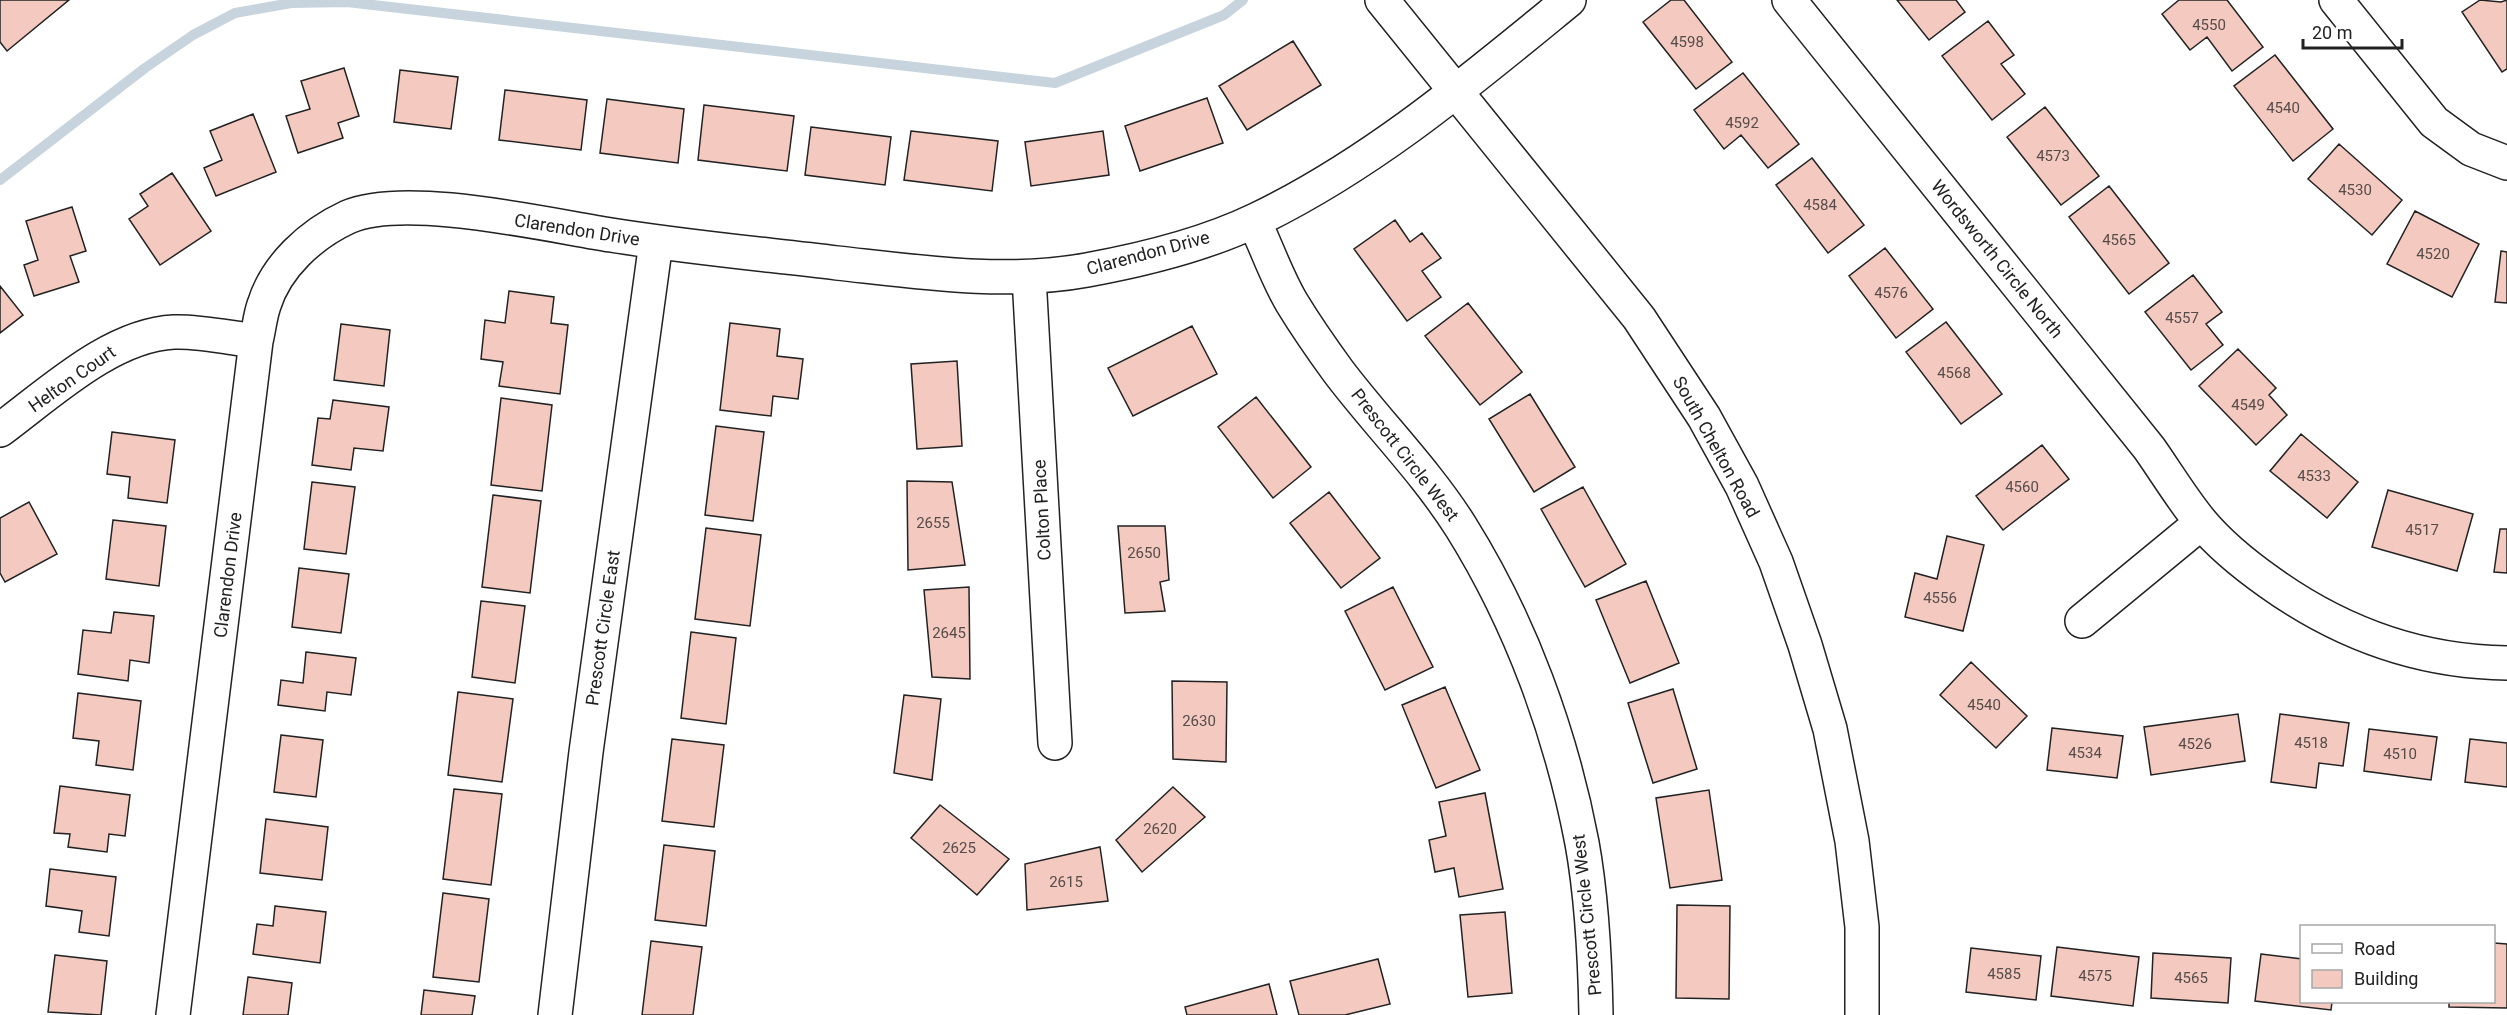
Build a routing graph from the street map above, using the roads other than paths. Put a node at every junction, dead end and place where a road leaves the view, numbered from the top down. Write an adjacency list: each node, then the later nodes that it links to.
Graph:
1 (1382, 0): 5 (street, South Chelton Road)
2 (1569, 0): 5 (street, Clarendon Drive)
3 (1789, 0): 12 (street, Wordsworth Circle North)
4 (2336, 0): 6 (street)
5 (1457, 92): 7 (street, Clarendon Drive); 19 (street, South Chelton Road)
6 (2507, 163)
7 (1254, 221): 9 (street, Clarendon Drive); 18 (street, Prescott Circle West)
8 (656, 243): 9 (street, Clarendon Drive); 10 (street, Clarendon Drive); 17 (street, Prescott Circle East)
9 (1029, 277): 15 (street, Colton Place)
10 (256, 341): 11 (street, Helton Court); 16 (street, Clarendon Drive)
11 (0, 430)
12 (2202, 522): 13 (street); 14 (street, Wordsworth Circle North)
13 (2082, 621)
14 (2507, 663)
15 (1055, 743)
16 (173, 1015)
17 (555, 1015)
18 (1596, 1015)
19 (1862, 1015)

